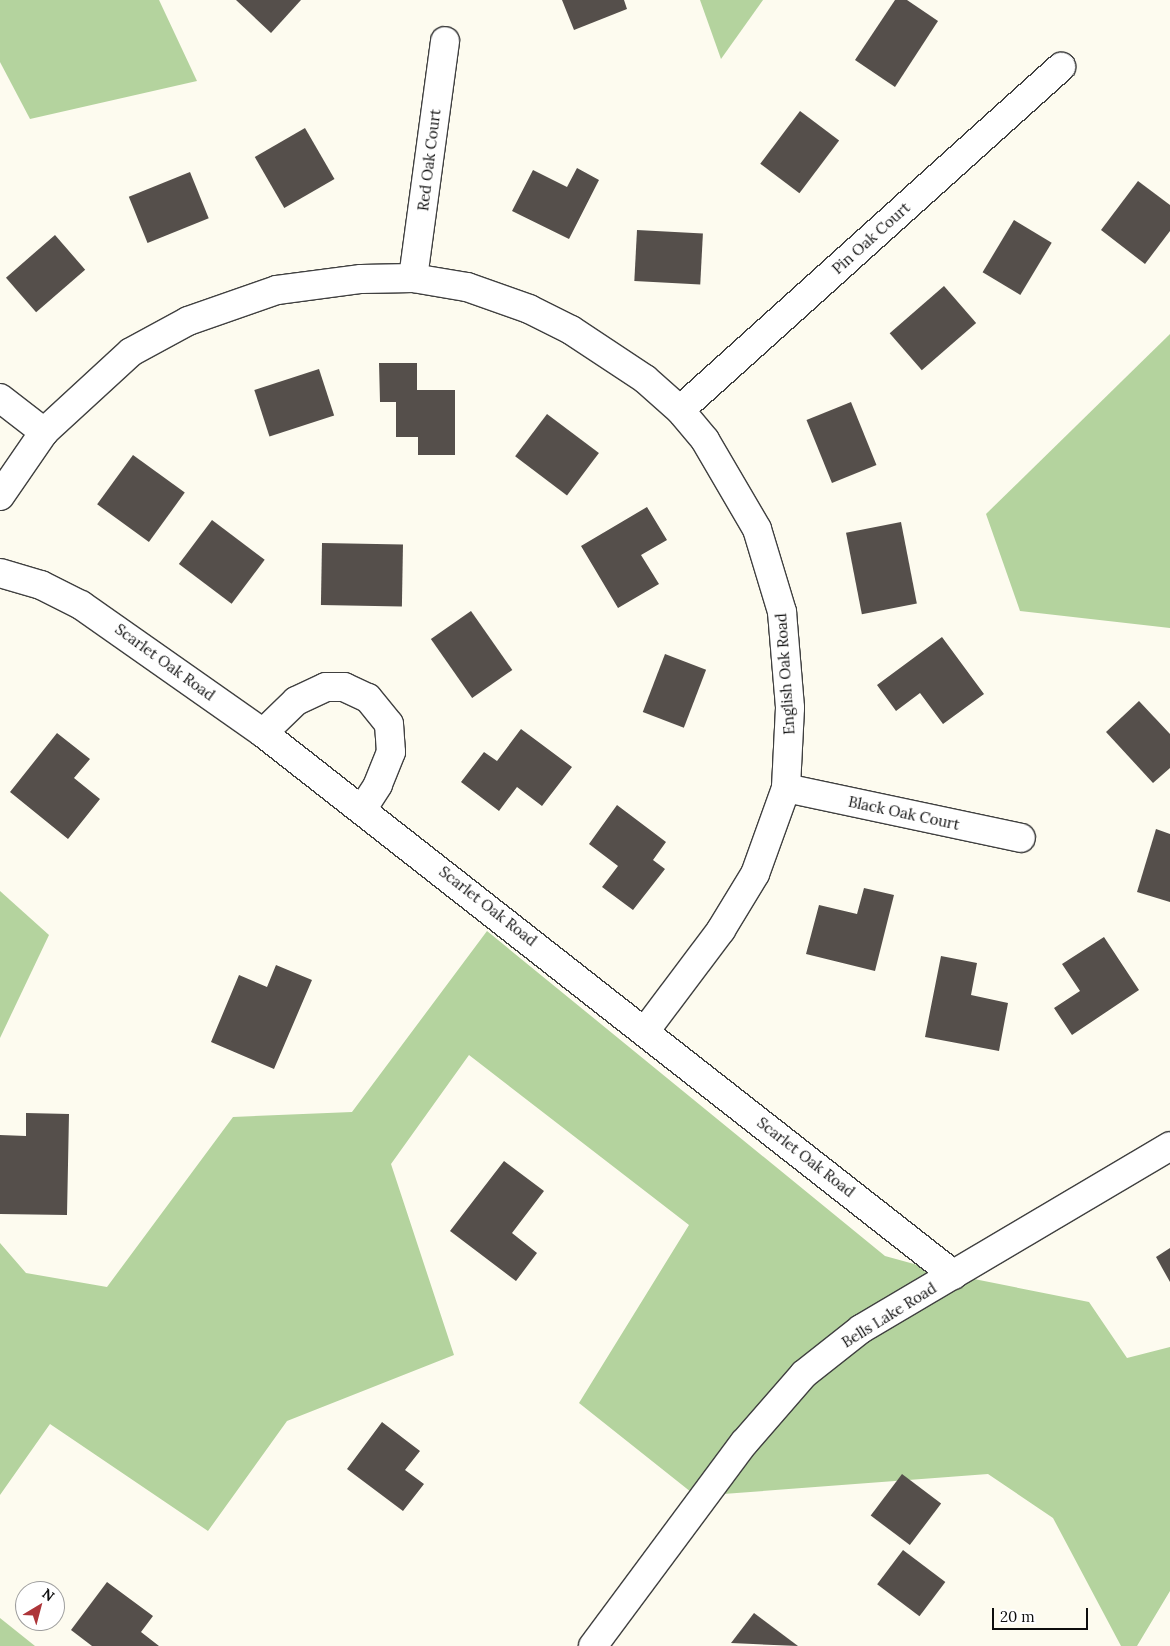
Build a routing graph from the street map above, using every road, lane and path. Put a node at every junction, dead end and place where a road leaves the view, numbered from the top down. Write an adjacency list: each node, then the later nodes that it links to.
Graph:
1 (444, 42): 3 (street, Red Oak Court)
2 (1061, 67): 5 (street, Pin Oak Court)
3 (414, 278): 5 (street, English Oak Road); 6 (street, English Oak Road)
4 (0, 398): 6 (street)
5 (680, 410): 10 (street, English Oak Road)
6 (44, 432): 7 (street, English Oak Road)
7 (0, 496)
8 (0, 573): 9 (street, Scarlet Oak Road)
9 (263, 733): 11 (street, Scarlet Oak Road); 11 (street)
10 (786, 788): 12 (street, Black Oak Court); 13 (street, English Oak Road)
11 (363, 808): 13 (street, Scarlet Oak Road)
12 (1022, 838)
13 (646, 1030): 15 (street, Scarlet Oak Road)
14 (1170, 1146): 15 (street, Bells Lake Road)
15 (954, 1275): 16 (street, Bells Lake Road)
16 (593, 1646)

